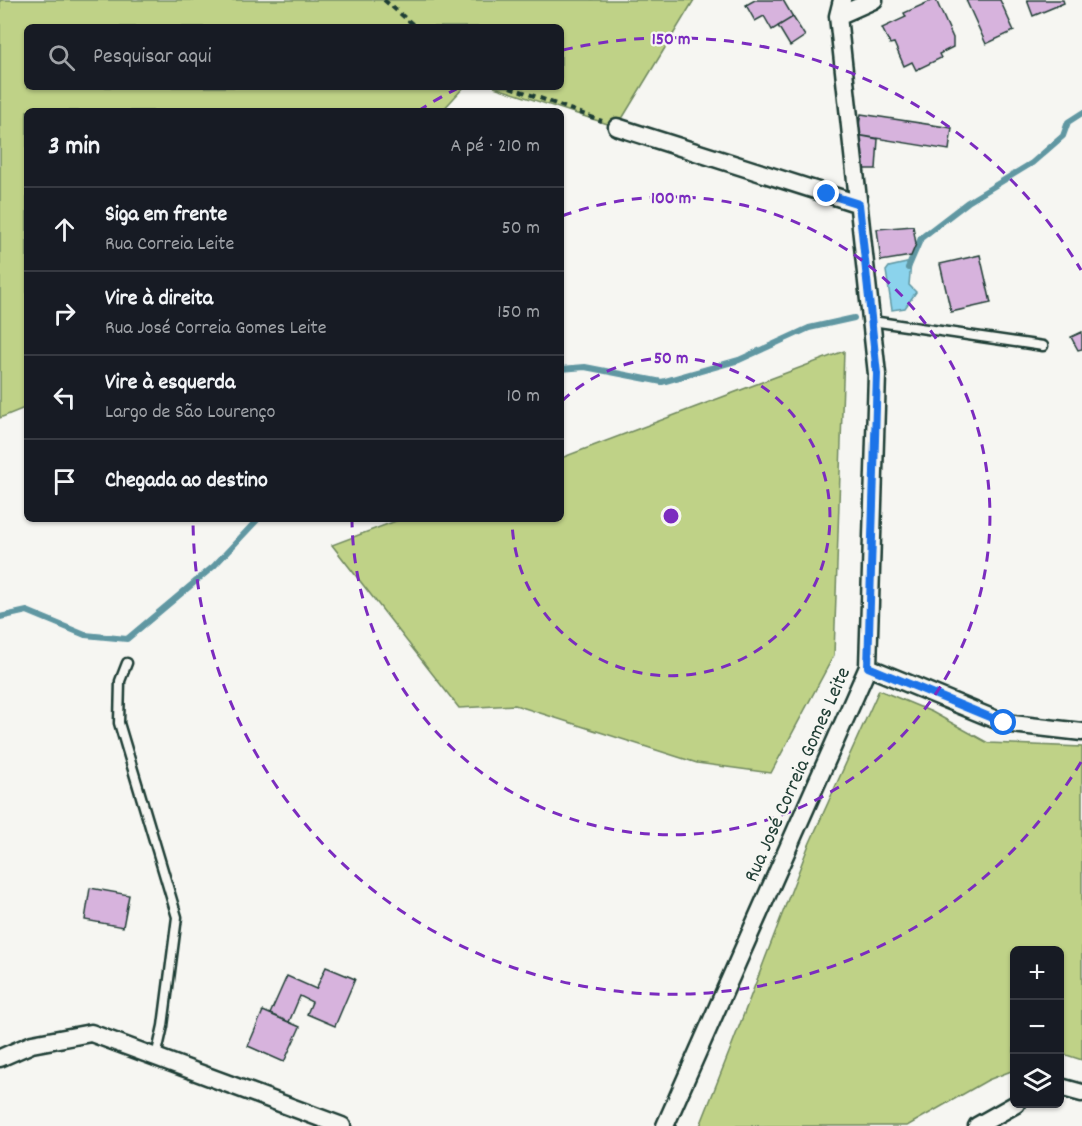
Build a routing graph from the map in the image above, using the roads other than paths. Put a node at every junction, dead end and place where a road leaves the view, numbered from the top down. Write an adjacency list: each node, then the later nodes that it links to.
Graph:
1 (874, 0): 2 (street)
2 (840, 8): 4 (street, Rua José Correia Gomes Leite)
3 (617, 127): 4 (street)
4 (859, 204): 5 (street, Rua José Correia Gomes Leite)
5 (872, 321): 6 (lane); 8 (street, Rua José Correia Gomes Leite)
6 (1043, 346)
7 (127, 663): 10 (lane)
8 (868, 667): 9 (street); 16 (street, Rua José Correia Gomes Leite)
9 (1082, 732)
10 (156, 1057): 11 (street); 15 (street)
11 (0, 1058)
12 (1064, 1088): 13 (street)
13 (1082, 1093)
14 (1010, 1107): 17 (street)
15 (342, 1126)
16 (665, 1126)
17 (977, 1126)

